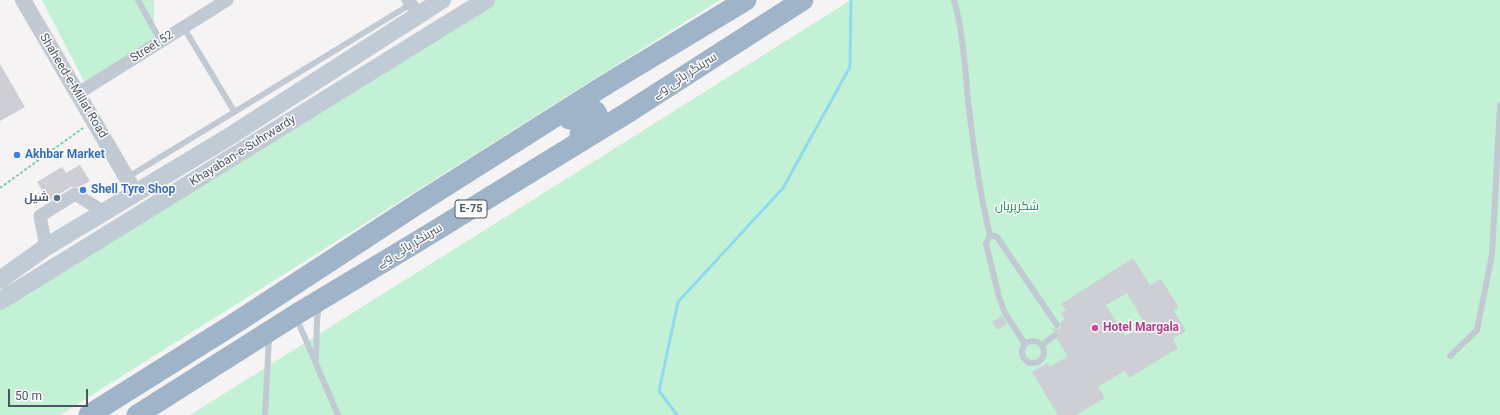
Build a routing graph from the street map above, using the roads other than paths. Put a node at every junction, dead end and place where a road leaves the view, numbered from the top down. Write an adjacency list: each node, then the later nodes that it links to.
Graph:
1 (23, 0): 13 (street, Shaheed-e-Millat Road)
2 (138, 0): 12 (lane)
3 (227, 0): 11 (street, Street 52)
4 (442, 0): 10 (main road, Khayaban-e-Suhrwardy)
5 (486, 0): 17 (main road, Khayaban-e-Suhrwardy)
6 (746, 0): 19 (highway, E-75)
7 (756, 0): 8 (highway)
8 (803, 0): 22 (highway, سرینگر ہائی وے / E-75)
9 (954, 0): 21 (lane)
10 (413, 6): 15 (lane); 16 (main road, Khayaban-e-Suhrwardy)
11 (184, 28): 12 (street, Street 52); 15 (lane)
12 (161, 42): 13 (street, Street 52)
13 (77, 94): 18 (street, Shaheed-e-Millat Road)
14 (1500, 105): 34 (lane)
15 (234, 111): 18 (lane)
16 (227, 138): 17 (main road); 18 (main road, Khayaban-e-Suhrwardy)
17 (237, 155): 25 (main road, Khayaban-e-Suhrwardy)
18 (131, 185): 20 (main road, Khayaban-e-Suhrwardy)
19 (422, 200): 22 (highway); 36 (highway, E-75)
20 (104, 212): 23 (main road, Khayaban-e-Suhrwardy); 23 (street)
21 (990, 235): 29 (lane); 32 (lane)
22 (420, 240): 26 (highway, سرینگر ہائی وے / E-75)
23 (46, 247): 24 (main road, Khayaban-e-Suhrwardy)
24 (4, 277): 25 (main road)
25 (18, 290): 27 (main road, Khayaban-e-Suhrwardy)
26 (320, 300): 28 (highway, سرینگر ہائی وے / E-75); 35 (lane)
27 (0, 301)
28 (295, 315): 30 (highway, سرینگر ہائی وے / E-75); 35 (lane)
29 (1057, 325)
30 (269, 332): 37 (highway, سرینگر ہائی وے / E-75); 38 (lane)
31 (1055, 336): 33 (lane)
32 (1025, 344): 33 (lane); 33 (lane)
33 (1042, 345)
34 (1450, 356)
35 (316, 363): 39 (lane)
36 (90, 415)
37 (137, 415)
38 (266, 415)
39 (338, 415)

